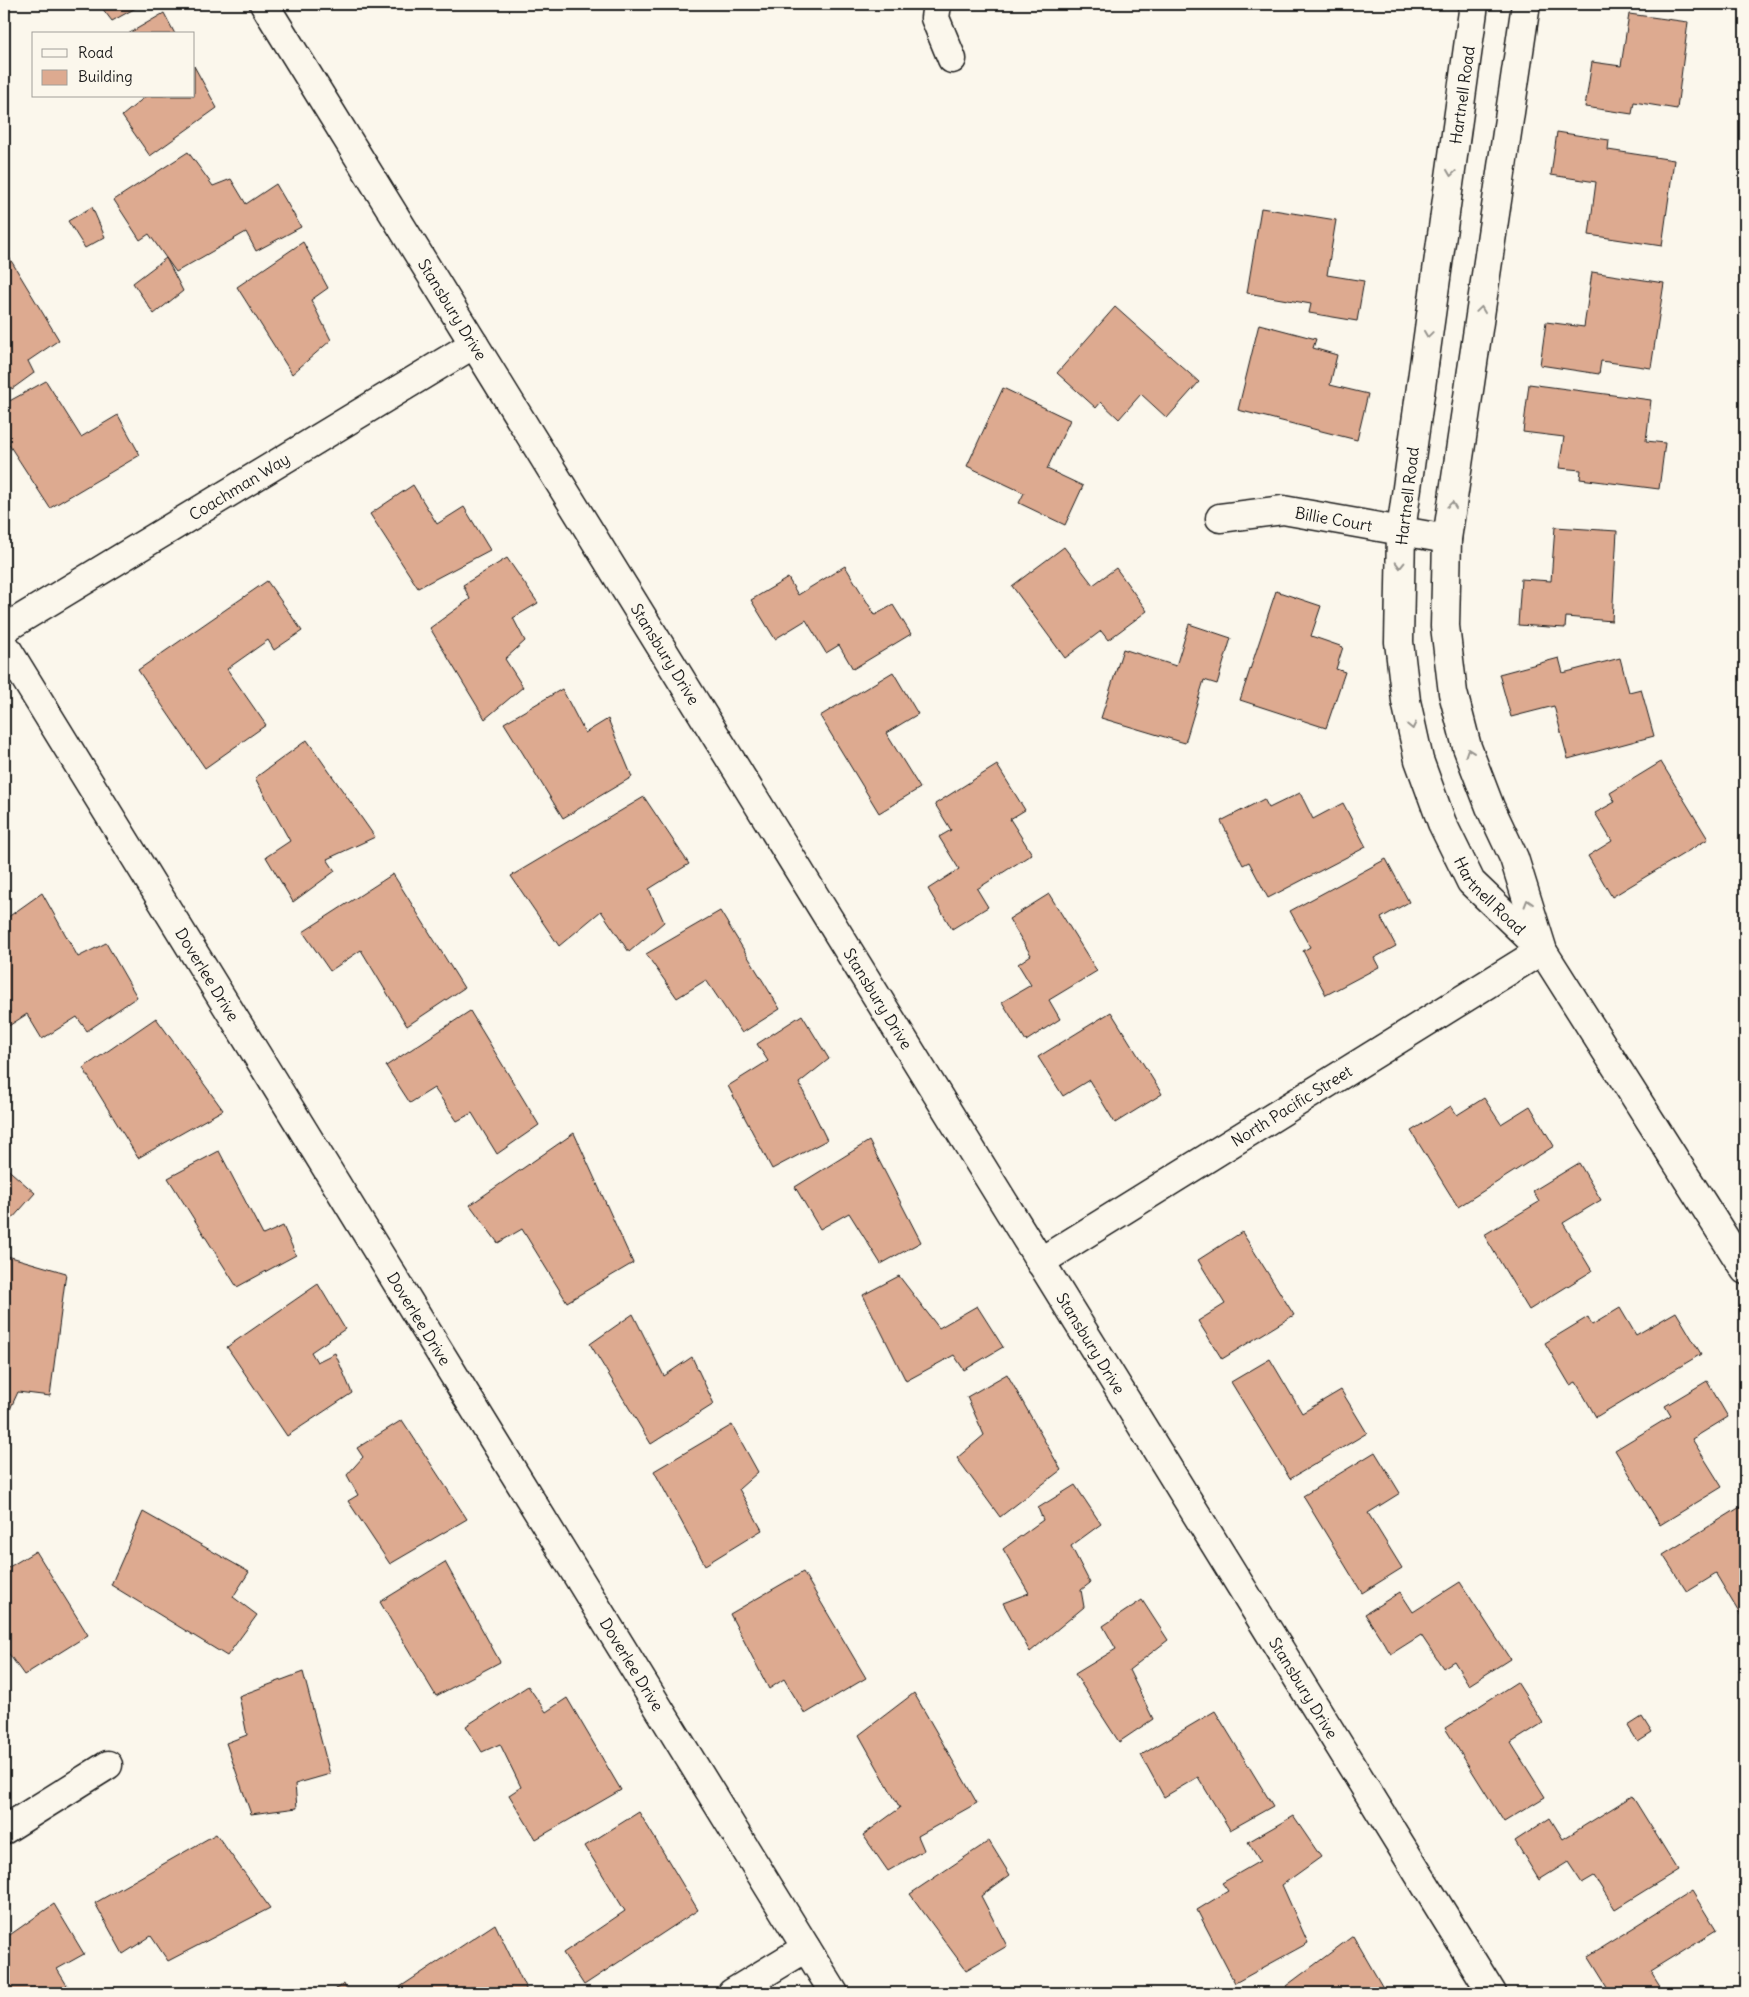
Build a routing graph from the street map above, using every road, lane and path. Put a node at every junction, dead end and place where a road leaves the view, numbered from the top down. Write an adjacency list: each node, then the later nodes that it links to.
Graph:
1 (264, 4): 6 (street, Stansbury Drive)
2 (1474, 4): 8 (street, Hartnell Road, one-way to 8)
3 (1526, 4): 9 (street, Hartnell Road, one-way to 3)
4 (929, 8): 5 (street)
5 (952, 59)
6 (474, 344): 10 (street, Coachman Way); 13 (street, Stansbury Drive)
7 (1220, 518): 8 (street, Billie Court)
8 (1401, 531): 9 (street, Billie Court); 12 (street, Hartnell Road, one-way to 12)
9 (1447, 539): 12 (street, Hartnell Road, one-way to 9)
10 (4, 630)
11 (4, 644): 17 (street, Doverlee Drive)
12 (1542, 950): 13 (street, North Pacific Street); 14 (street, Hartnell Road)
13 (1040, 1262): 20 (street, Stansbury Drive)
14 (1745, 1270)
15 (108, 1765): 16 (street)
16 (4, 1830)
17 (806, 1948): 18 (street); 19 (street, Doverlee Drive)
18 (732, 1993)
19 (834, 1993)
20 (1492, 1993)

